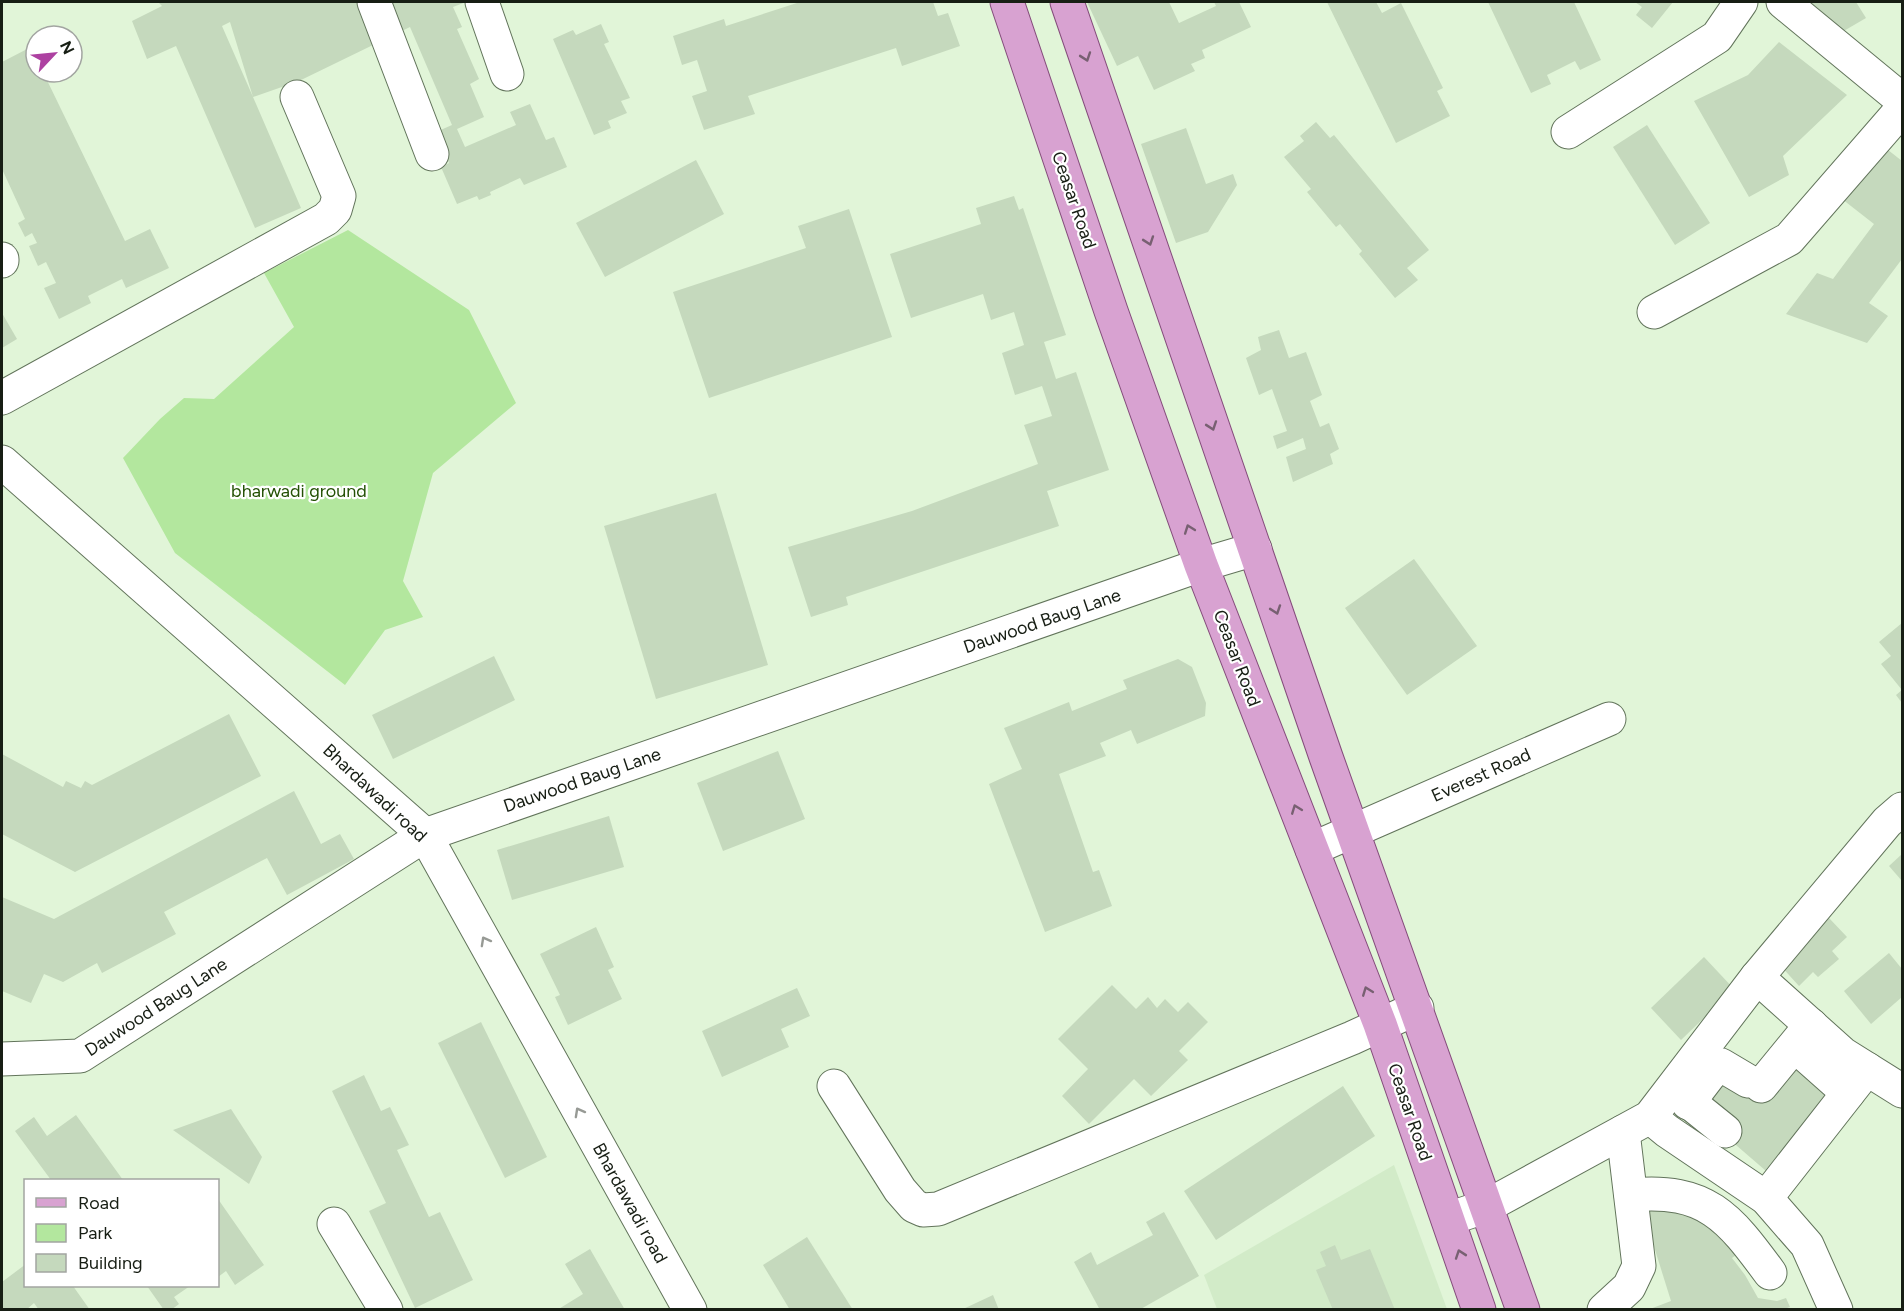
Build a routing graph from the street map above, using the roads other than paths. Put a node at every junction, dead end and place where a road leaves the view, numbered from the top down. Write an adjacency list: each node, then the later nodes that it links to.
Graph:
1 (374, 2): 12 (street)
2 (482, 2): 7 (street)
3 (1007, 2): 17 (main road, Ceasar Road, one-way to 3)
4 (1067, 2): 16 (main road, one-way to 16)
5 (1741, 2): 11 (street)
6 (1783, 2): 9 (street)
7 (507, 74)
8 (297, 97): 14 (street)
9 (1902, 100)
10 (1902, 109): 13 (street)
11 (1568, 132)
12 (432, 154)
13 (1654, 312)
14 (2, 398)
15 (2, 462): 21 (street, Bhardawadi road)
16 (1255, 549): 17 (street, Dauwood Baug Lane); 20 (main road, one-way to 20)
17 (1201, 565): 21 (street, Dauwood Baug Lane); 22 (main road, Ceasar Road, one-way to 17)
18 (1609, 719): 20 (street, Everest Road)
19 (1902, 809): 23 (street)
20 (1353, 831): 22 (street, Everest Road); 24 (main road)
21 (425, 835): 27 (street, Dauwood Baug Lane); 41 (street, Bhardawadi road, one-way to 21)
22 (1312, 849): 25 (main road, Ceasar Road, one-way to 22)
23 (1757, 977): 26 (street); 32 (street)
24 (1417, 1008): 25 (street); 36 (main road)
25 (1380, 1024): 29 (street); 37 (main road, Ceasar Road)
26 (1803, 1035): 28 (street); 31 (street)
27 (2, 1059)
28 (1858, 1081): 30 (street); 35 (street)
29 (834, 1086)
30 (1902, 1091)
31 (1689, 1102): 32 (street); 33 (street)
32 (1646, 1127): 34 (street); 35 (street); 36 (street)
33 (1725, 1131)
34 (1631, 1195): 39 (street); 44 (street)
35 (1766, 1198): 45 (street)
36 (1487, 1206): 37 (street); 43 (main road)
37 (1448, 1219): 42 (main road, Ceasar Road, one-way to 37)
38 (334, 1224): 40 (street)
39 (1770, 1273)
40 (386, 1310)
41 (690, 1310)
42 (1479, 1310)
43 (1523, 1310)
44 (1604, 1310)
45 (1836, 1310)

